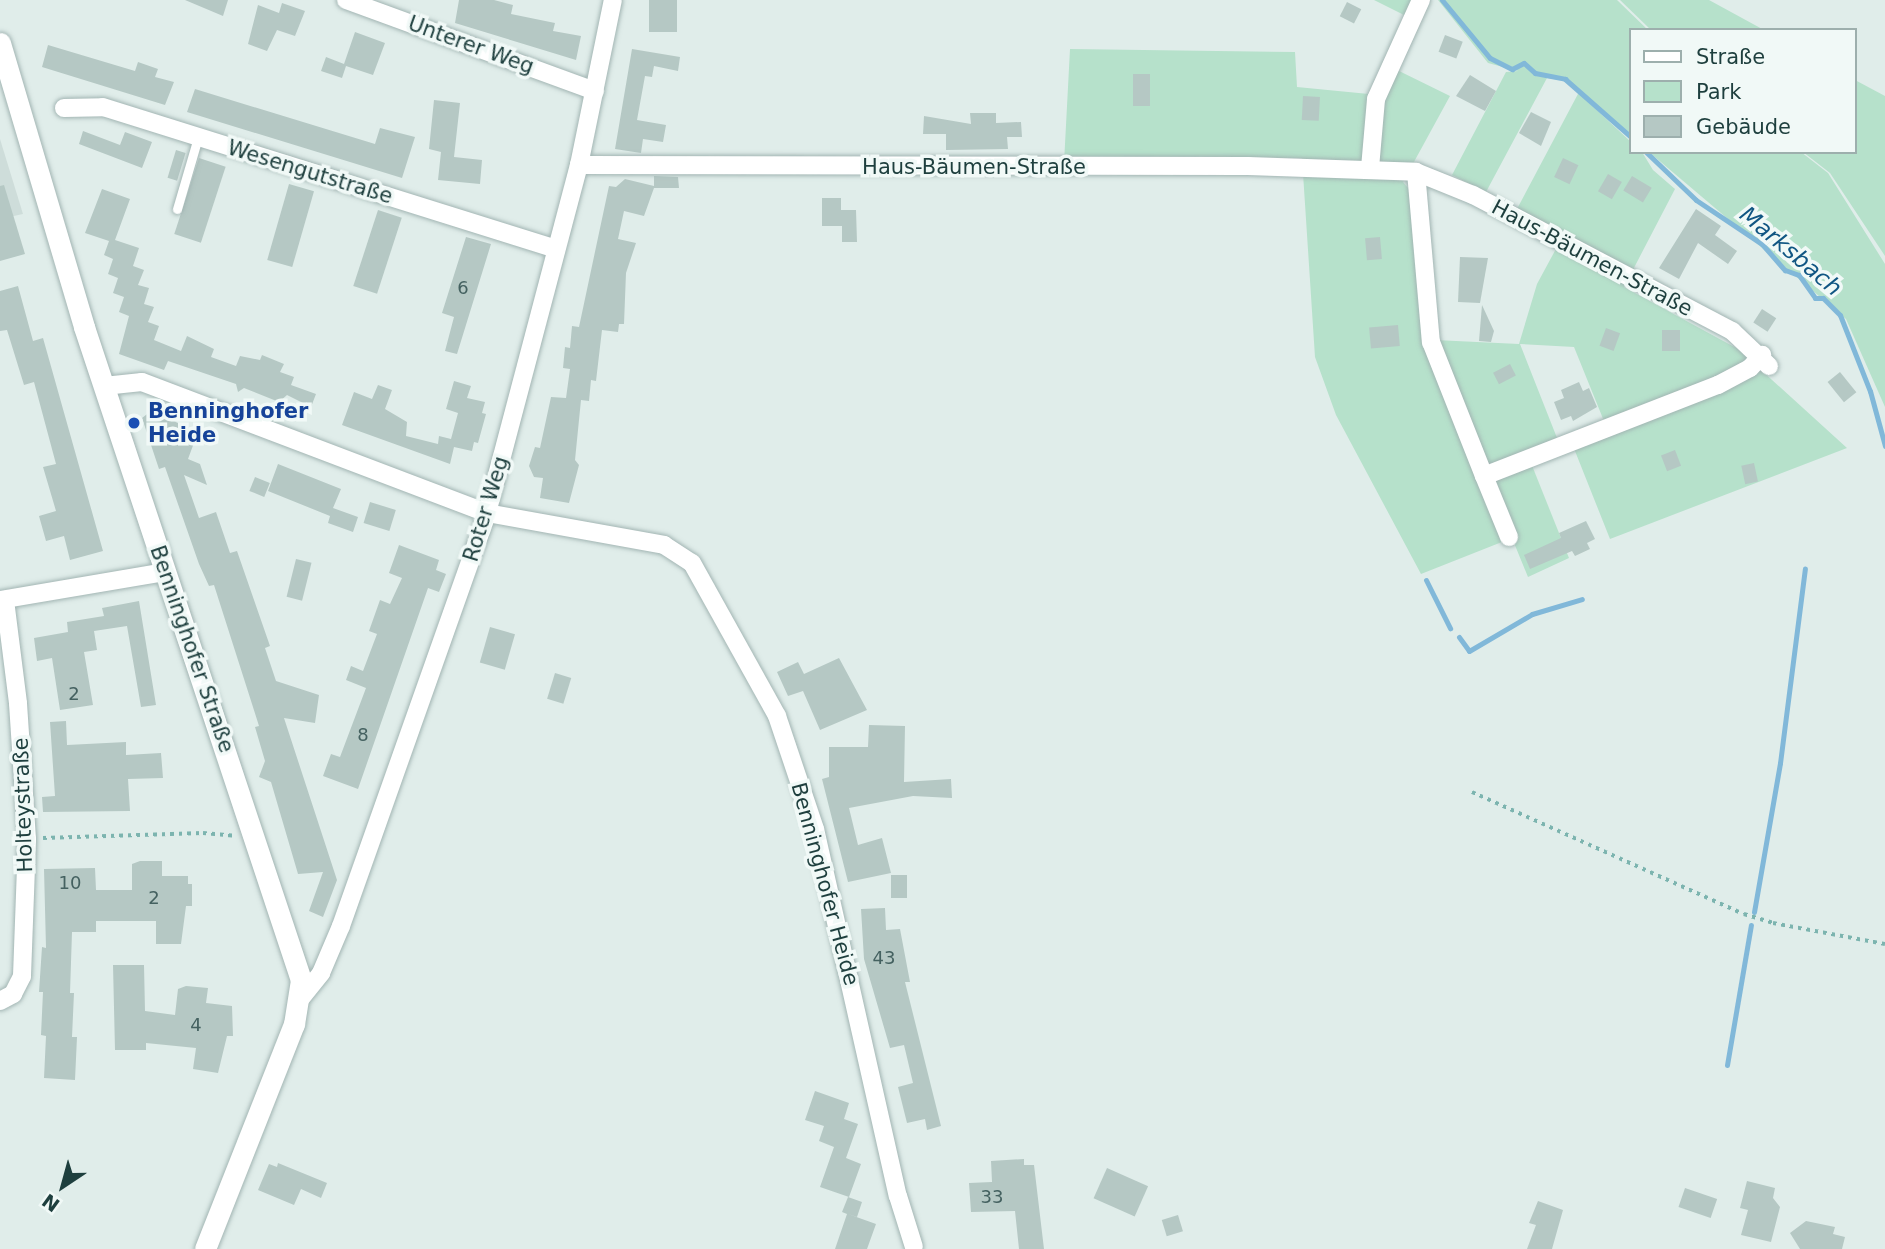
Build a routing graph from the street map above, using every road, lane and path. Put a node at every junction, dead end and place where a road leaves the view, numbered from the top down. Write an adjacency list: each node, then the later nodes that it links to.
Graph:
1 (346, 0): 5 (street, Unterer Weg)
2 (613, 0): 5 (street, Roter Weg)
3 (1421, 0): 10 (street)
4 (0, 43): 6 (main road, Benninghofer Straße)
5 (596, 91): 9 (street, Roter Weg)
6 (7, 100): 14 (main road, Benninghofer Straße)
7 (64, 108): 8 (street, Wesengutstraße)
8 (198, 137): 12 (lane); 13 (street, Wesengutstraße)
9 (579, 165): 10 (street, Haus-Bäumen-Straße); 13 (street, Roter Weg)
10 (1370, 169): 11 (street, Haus-Bäumen-Straße)
11 (1416, 172): 15 (street); 15 (street, Haus-Bäumen-Straße)
12 (177, 209)
13 (554, 248): 16 (street, Roter Weg)
14 (104, 386): 16 (street, Benninghofer Heide); 18 (main road, Benninghofer Straße)
15 (1484, 476): 17 (street)
16 (486, 513): 24 (street, Roter Weg); 26 (street, Benninghofer Heide)
17 (1508, 537)
18 (166, 572): 19 (street); 24 (main road, Benninghofer Straße)
19 (2, 600): 22 (street, Holteystraße)
20 (1472, 792): 23 (path)
21 (235, 836): 22 (path)
22 (27, 839): 25 (street, Holteystraße)
23 (1885, 944)
24 (301, 998): 27 (main road, Benninghofer Straße)
25 (0, 1002)
26 (916, 1248)
27 (205, 1249)

